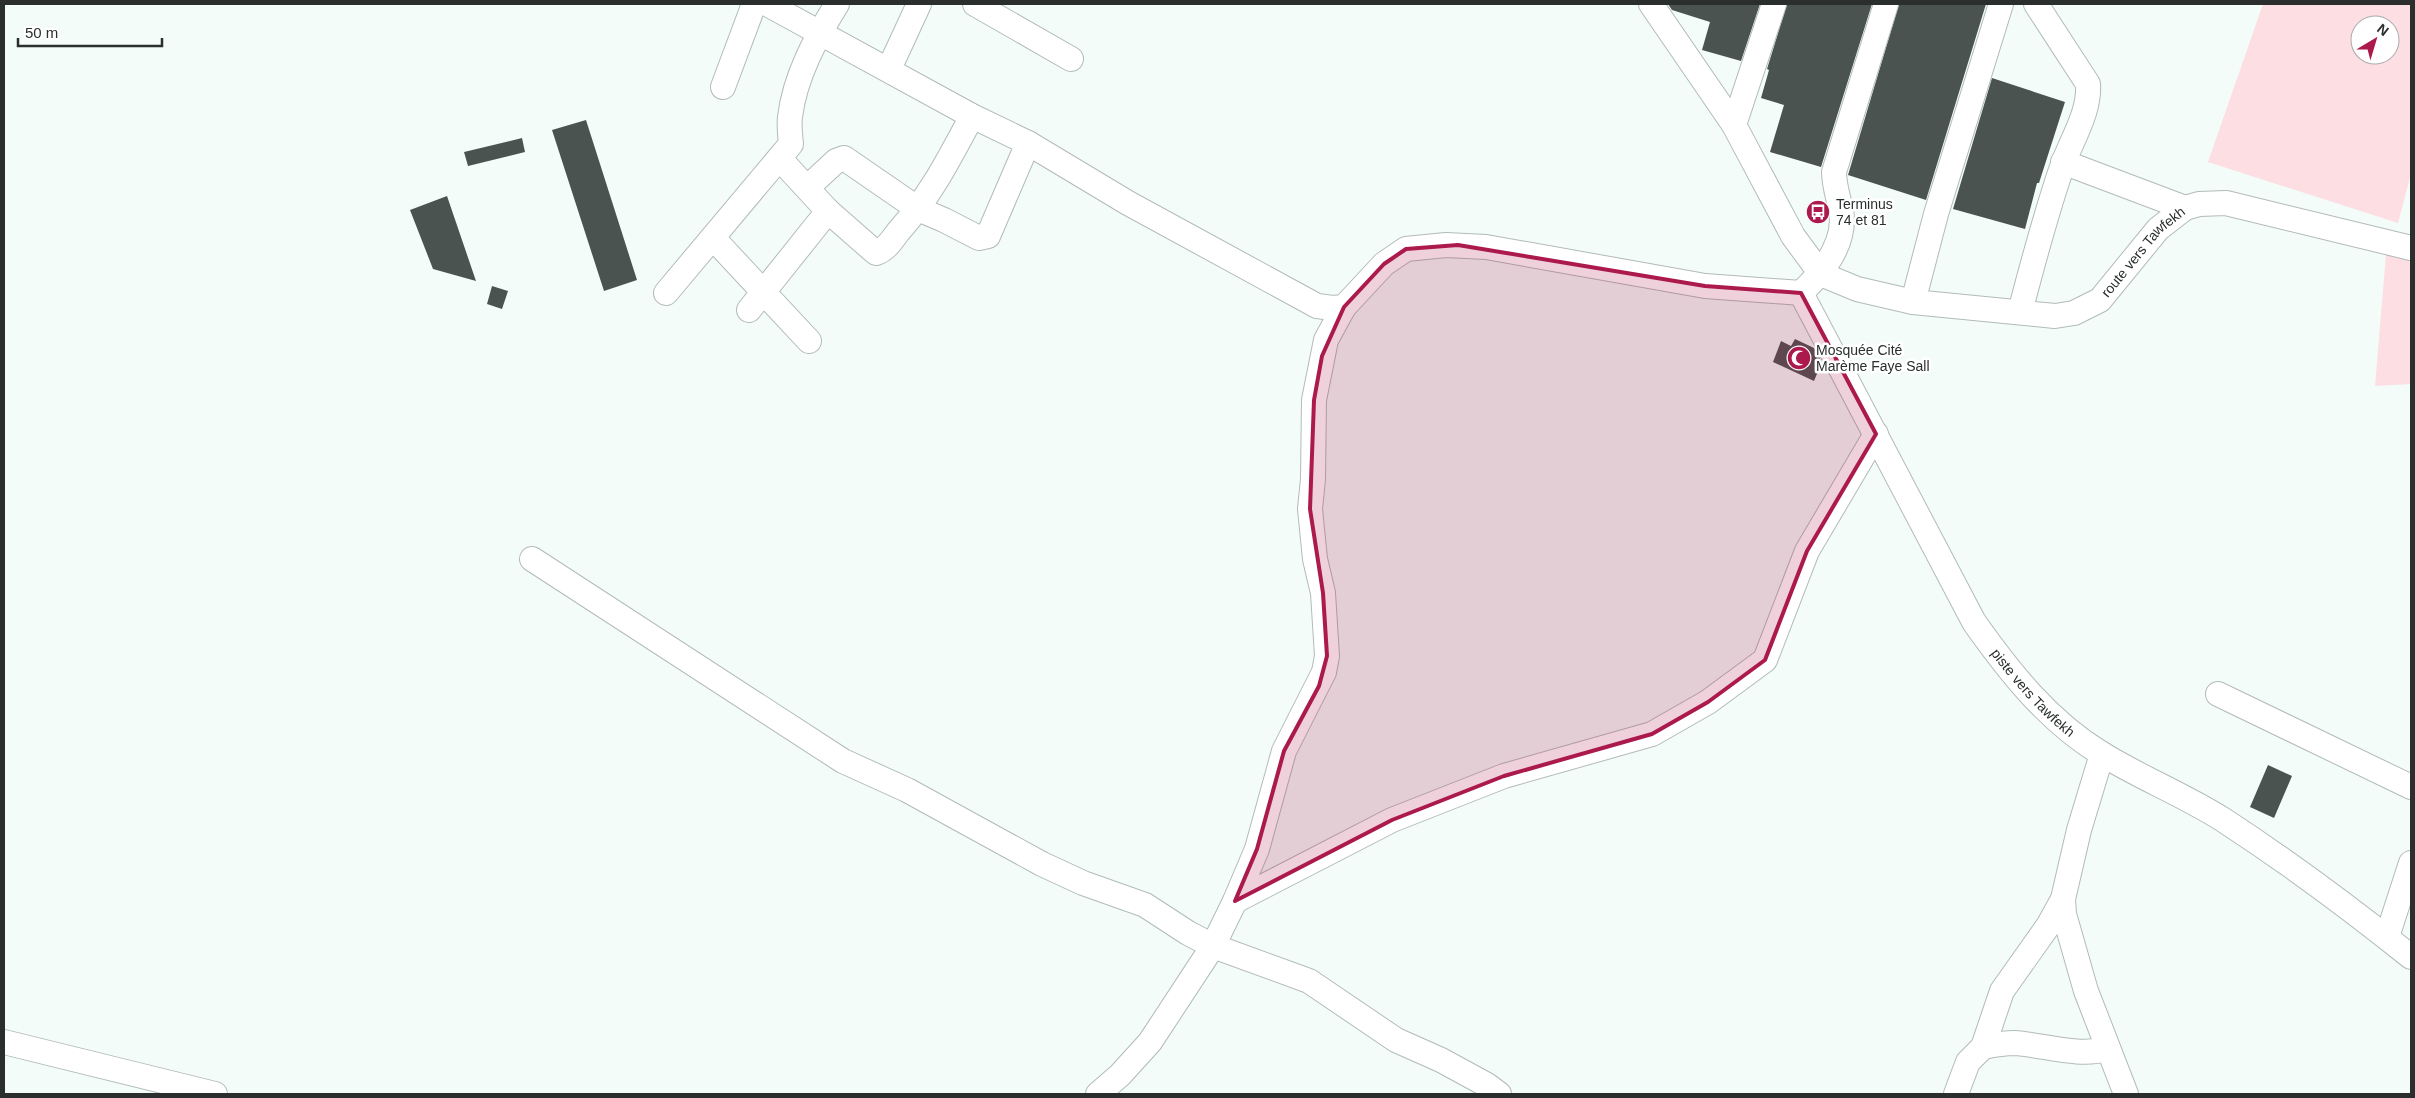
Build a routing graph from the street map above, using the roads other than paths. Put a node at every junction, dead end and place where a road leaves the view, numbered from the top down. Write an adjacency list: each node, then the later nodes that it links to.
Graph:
1 (754, 4): 14 (street)
2 (767, 4): 11 (street)
3 (837, 4): 11 (street)
4 (919, 4): 13 (street)
5 (975, 4): 12 (street)
6 (1774, 4): 16 (street)
7 (1886, 4): 26 (street)
8 (2001, 4): 30 (street)
9 (2036, 4): 19 (street)
10 (1653, 5): 16 (street)
11 (820, 32): 13 (street); 18 (street)
12 (1071, 59)
13 (889, 69): 15 (street)
14 (723, 87)
15 (972, 116): 17 (street); 22 (street)
16 (1734, 125): 26 (street)
17 (1028, 143): 22 (street); 31 (street)
18 (780, 159): 20 (street); 24 (street)
19 (2063, 162): 21 (street); 33 (street)
20 (808, 187): 22 (street); 23 (street)
21 (2185, 208): 25 (street, route vers Tawfekh); 33 (street, route vers Tawfekh)
22 (918, 209): 23 (street)
23 (828, 211): 27 (street)
24 (713, 238): 27 (street); 28 (street)
25 (2411, 248)
26 (1821, 274): 29 (street); 30 (street, route vers Tawfekh)
27 (764, 290): 32 (street); 34 (street)
28 (666, 293)
29 (1800, 293): 31 (street); 35 (street, piste vers Tawfekh)
30 (1913, 302): 33 (street, route vers Tawfekh)
31 (1344, 307): 42 (street)
32 (748, 310)
33 (2020, 312)
34 (809, 341)
35 (1876, 434): 38 (street, piste vers Tawfekh); 42 (street)
36 (532, 559): 44 (street)
37 (2218, 694): 39 (street)
38 (2102, 754): 41 (street); 43 (street, piste vers Tawfekh)
39 (2411, 787)
40 (2410, 869): 43 (street)
41 (2063, 899): 47 (street); 48 (street)
42 (1235, 901): 44 (street)
43 (2387, 937): 45 (street, piste vers Tawfekh)
44 (1213, 946): 50 (street); 51 (street)
45 (2411, 957)
46 (4, 1042): 49 (street)
47 (1983, 1046): 48 (street); 52 (street)
48 (2108, 1048): 53 (street)
49 (215, 1094)
50 (1098, 1094)
51 (1499, 1094)
52 (1956, 1094)
53 (2126, 1094)

